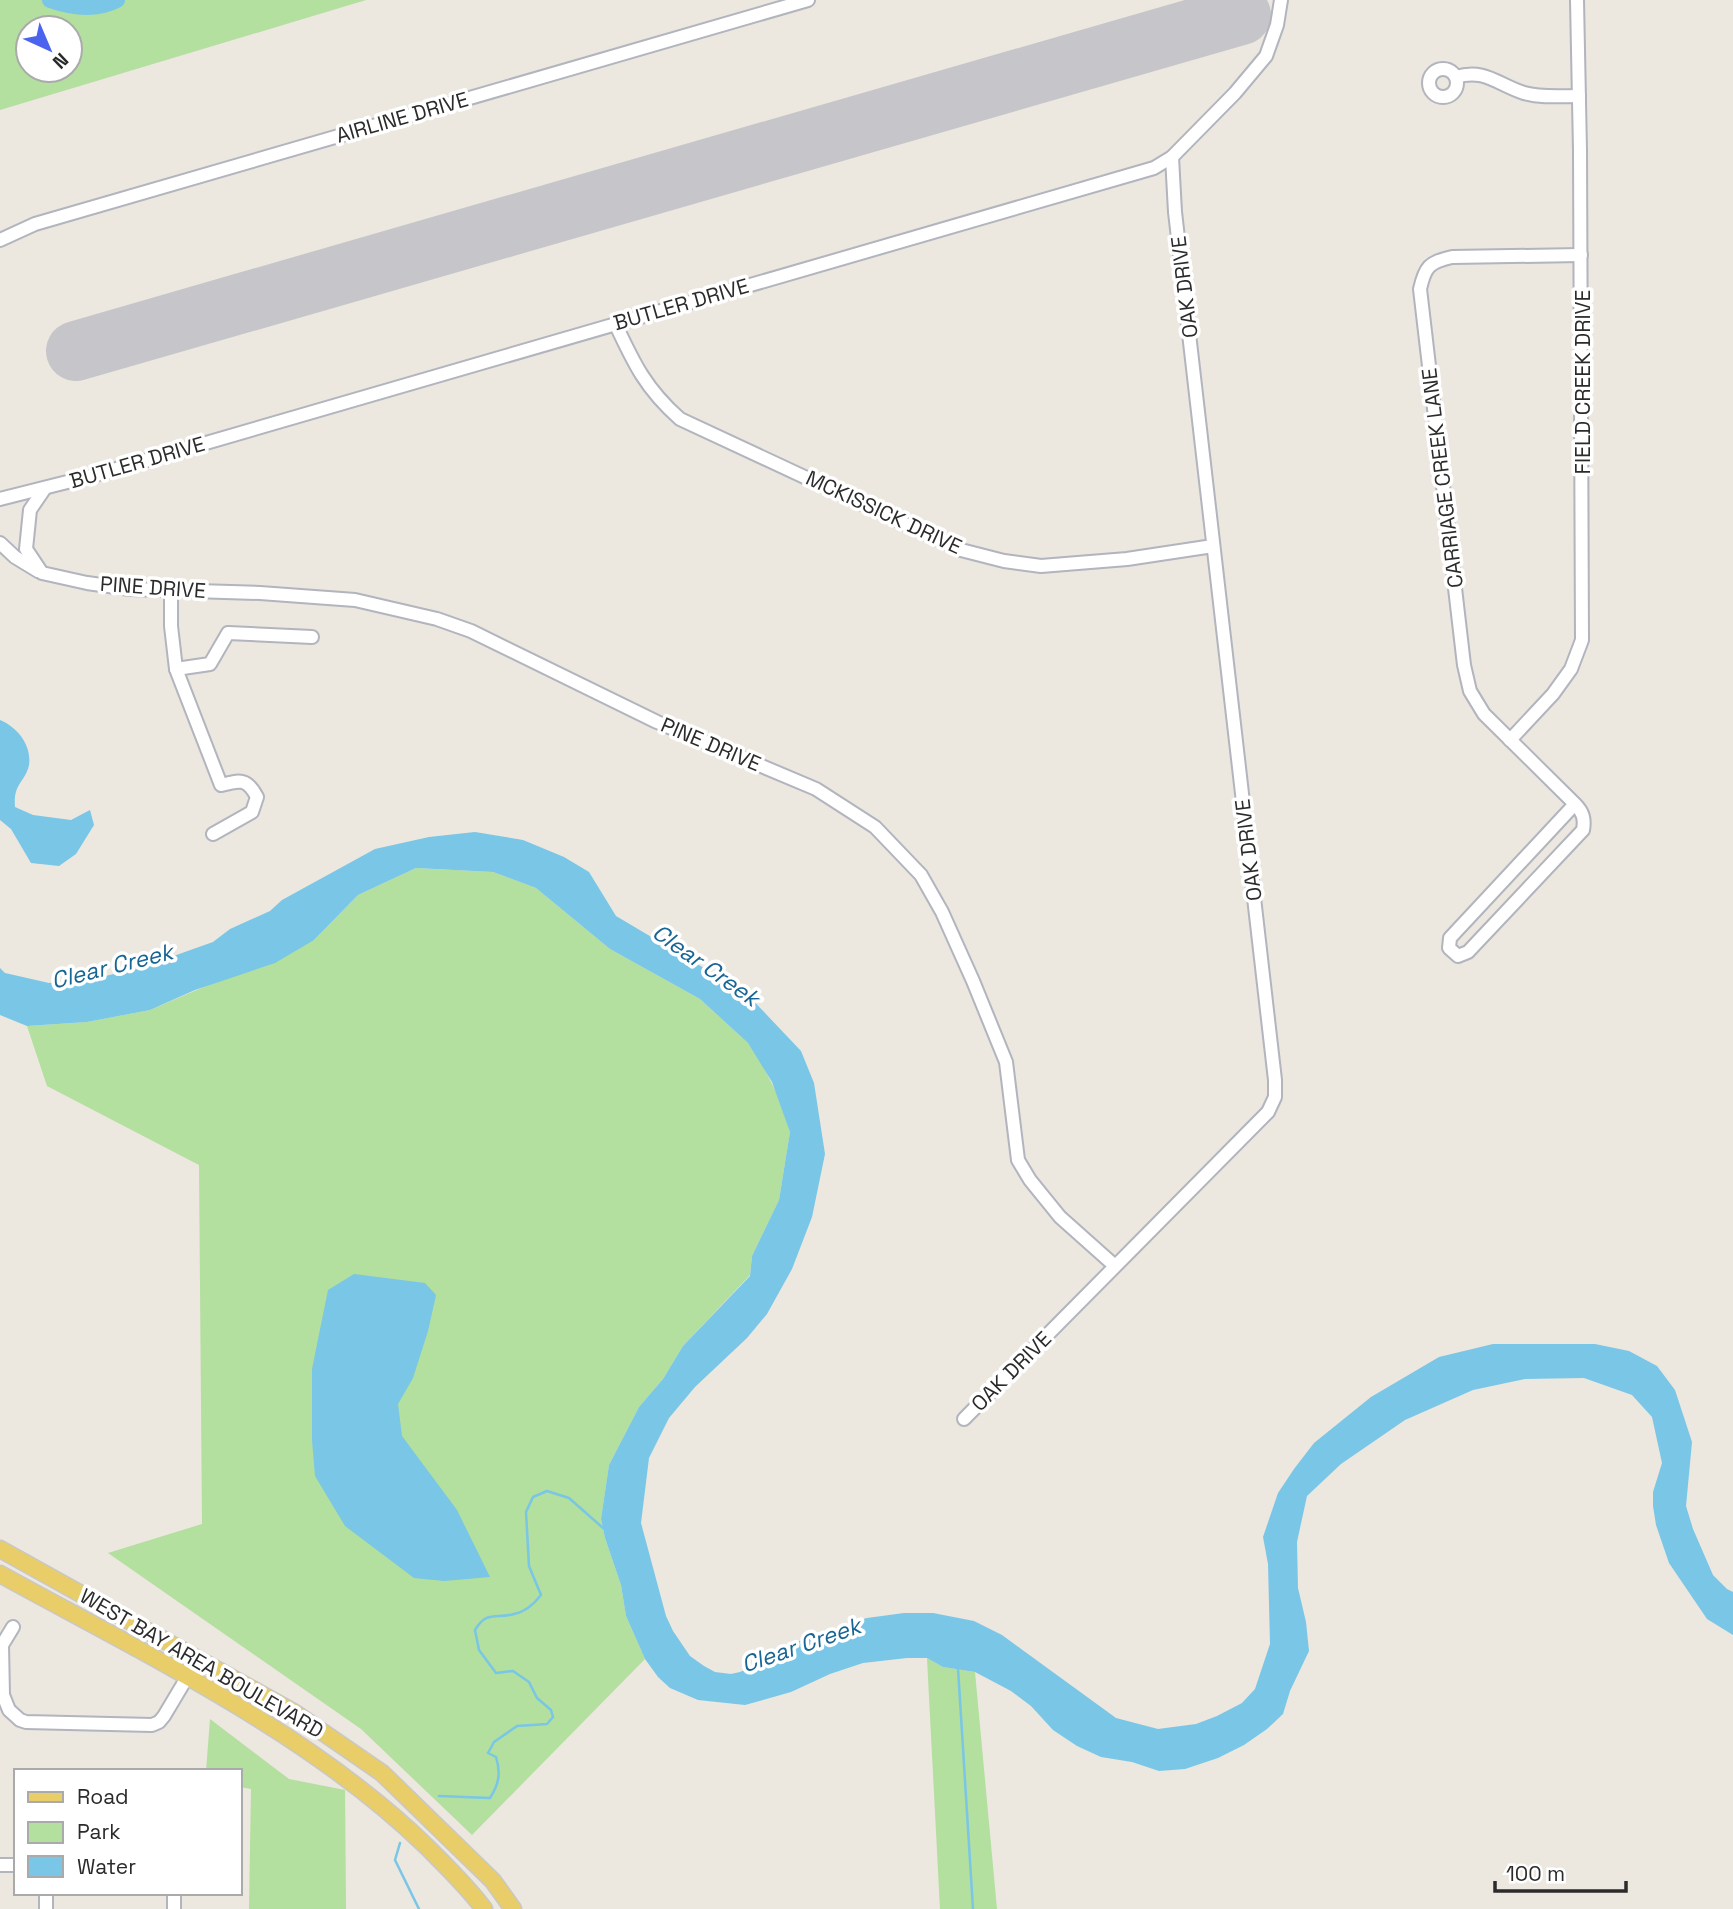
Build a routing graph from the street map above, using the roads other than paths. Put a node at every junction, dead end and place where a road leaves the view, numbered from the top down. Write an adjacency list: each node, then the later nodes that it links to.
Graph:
1 (808, 0): 7 (street, AIRLINE DRIVE)
2 (1281, 0): 6 (street, BUTLER DRIVE)
3 (1577, 0): 5 (street, FIELD CREEK DRIVE)
4 (1456, 77): 5 (street)
5 (1579, 96): 8 (street, FIELD CREEK DRIVE)
6 (1172, 157): 9 (street, BUTLER DRIVE); 13 (street, OAK DRIVE)
7 (0, 240)
8 (1581, 256): 18 (street, FIELD CREEK DRIVE); 18 (street, CARRIAGE CREEK LANE)
9 (615, 323): 10 (street, BUTLER DRIVE); 13 (street, MCKISSICK DRIVE)
10 (45, 488): 11 (street, BUTLER DRIVE); 14 (street)
11 (0, 499)
12 (0, 543): 14 (street, PINE DRIVE)
13 (1213, 546): 21 (street, OAK DRIVE)
14 (42, 573): 15 (street, PINE DRIVE)
15 (171, 590): 17 (street); 21 (street, PINE DRIVE)
16 (312, 637): 17 (street)
17 (176, 669): 20 (street)
18 (1510, 740): 19 (street, CARRIAGE CREEK LANE)
19 (1575, 804): 19 (street)
20 (213, 834)
21 (1115, 1266): 22 (street, OAK DRIVE)
22 (964, 1419)
23 (0, 1549): 26 (main road, WEST BAY AREA BOULEVARD)
24 (0, 1574): 27 (main road, WEST BAY AREA BOULEVARD)
25 (13, 1628): 27 (street)
26 (198, 1659): 27 (street); 29 (main road, WEST BAY AREA BOULEVARD)
27 (187, 1677): 28 (main road, WEST BAY AREA BOULEVARD)
28 (484, 1909)
29 (513, 1909)

